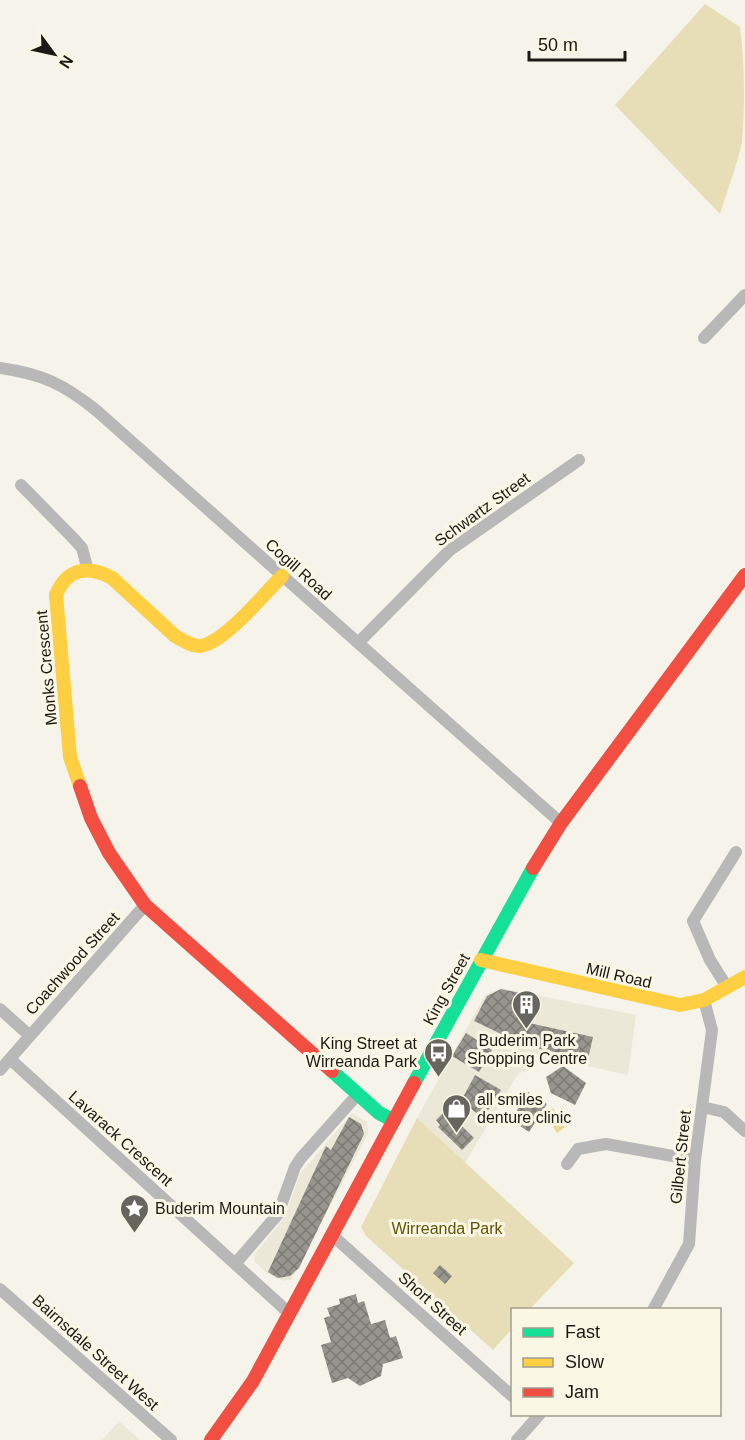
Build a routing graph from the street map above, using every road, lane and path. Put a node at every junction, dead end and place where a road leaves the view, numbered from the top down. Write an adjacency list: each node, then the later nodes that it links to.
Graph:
1 (745, 295): 2 (street)
2 (704, 338)
3 (0, 368): 8 (street, Cogill Road)
4 (579, 460): 9 (street, Schwartz Street)
5 (21, 485): 6 (street)
6 (87, 567): 8 (street); 12 (street, Monks Crescent)
7 (745, 575): 10 (street, King Street)
8 (282, 576): 9 (street, Cogill Road)
9 (358, 643): 10 (street, Cogill Road)
10 (561, 823): 13 (street, King Street)
11 (736, 852): 15 (street)
12 (145, 905): 18 (street, Coachwood Street); 21 (street)
13 (481, 960): 16 (street, Mill Road); 23 (street, King Street)
14 (745, 977): 15 (street, Mill Road)
15 (727, 987): 16 (street, Mill Road)
16 (704, 1000): 22 (street, Gilbert Street)
17 (0, 1009): 18 (street)
18 (29, 1035): 19 (street, Coachwood Street)
19 (10, 1059): 20 (street, Coachwood Street); 28 (street, Lavarack Crescent)
20 (0, 1070)
21 (358, 1094): 23 (street); 28 (street)
22 (702, 1107): 24 (street); 25 (street, Gilbert Street)
23 (394, 1121): 27 (street, King Street)
24 (745, 1131)
25 (695, 1160): 26 (street); 30 (street, Gilbert Street)
26 (567, 1164)
27 (332, 1235): 31 (street, King Street); 32 (street, Short Street)
28 (236, 1264): 31 (street, Lavarack Crescent)
29 (0, 1288): 34 (street, Bairnsdale Street West)
30 (653, 1308)
31 (290, 1313): 35 (street, King Street)
32 (511, 1394)
33 (536, 1416): 36 (street)
34 (171, 1440)
35 (211, 1440)
36 (518, 1440)

